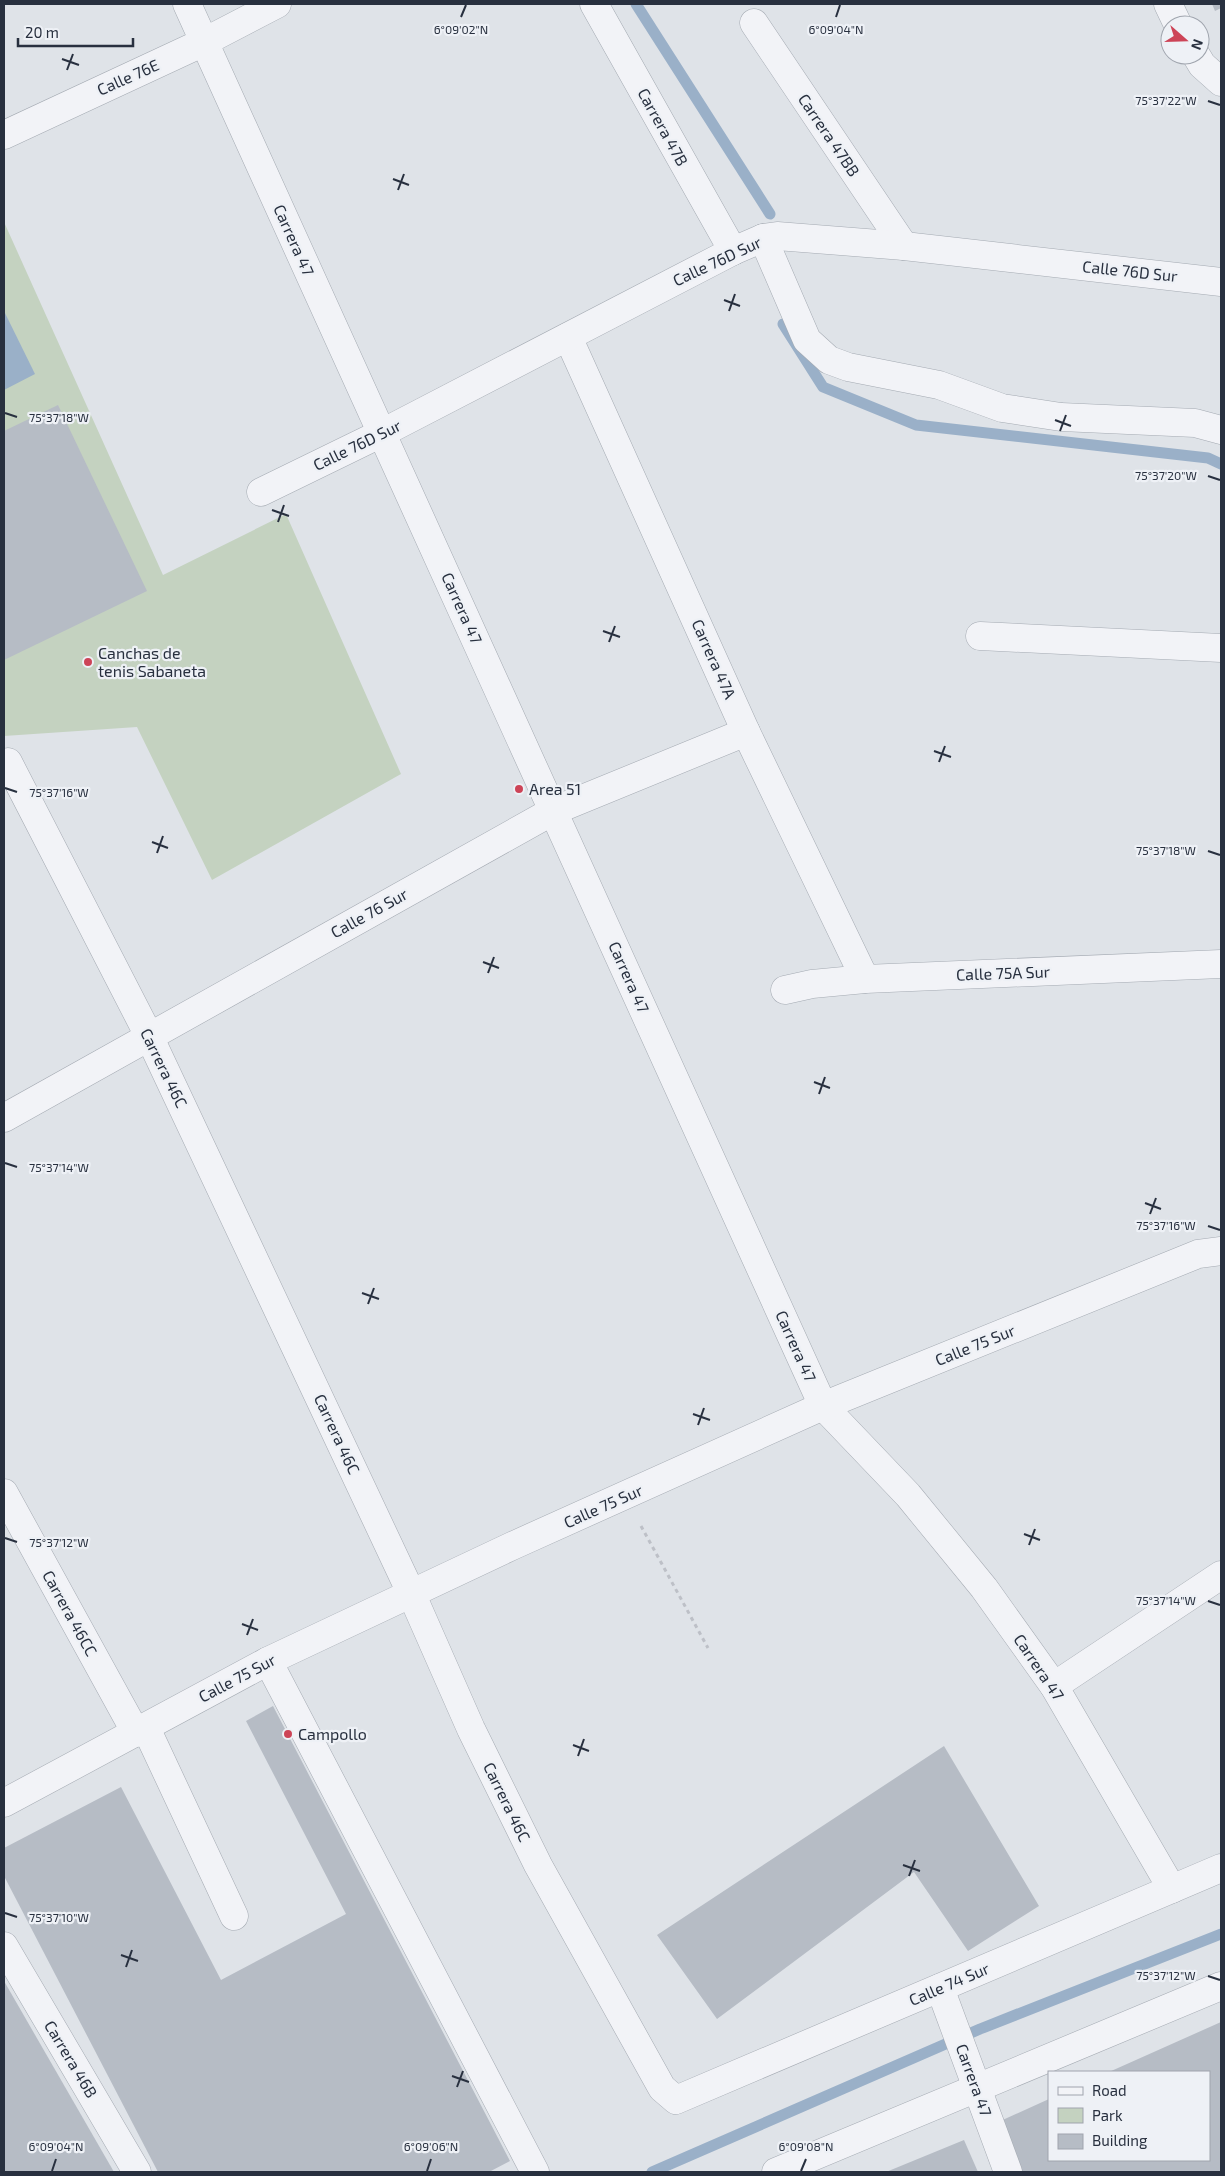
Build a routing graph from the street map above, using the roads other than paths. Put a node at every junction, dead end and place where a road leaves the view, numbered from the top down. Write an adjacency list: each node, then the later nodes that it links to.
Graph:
1 (187, 4): 5 (street, Carrera 47)
2 (277, 4): 5 (street, Calle 76E)
3 (594, 4): 11 (street, Carrera 47B)
4 (754, 23): 10 (street, Carrera 47BB)
5 (204, 42): 8 (street, Calle 76E); 15 (street, Carrera 47)
6 (1202, 65): 7 (street)
7 (1221, 82)
8 (4, 135)
9 (763, 238): 10 (street, Calle 76D Sur); 11 (street, Calle 76D Sur); 14 (street)
10 (904, 246): 12 (street, Calle 76D Sur)
11 (733, 251): 13 (street, Calle 76D Sur)
12 (1221, 282)
13 (568, 337): 15 (street, Calle 76D Sur); 19 (street, Carrera 47A)
14 (1221, 430)
15 (382, 433): 16 (street, Calle 76D Sur); 21 (street, Carrera 47)
16 (261, 492)
17 (980, 636): 18 (street)
18 (1221, 648)
19 (746, 732): 21 (street, Calle 76 Sur); 23 (street, Carrera 47A)
20 (8, 762): 25 (street, Carrera 46C)
21 (553, 811): 25 (street, Calle 76 Sur); 28 (street, Carrera 47)
22 (1221, 964): 23 (street, Calle 75A Sur)
23 (865, 979): 24 (street, Calle 75A Sur)
24 (785, 990)
25 (149, 1036): 26 (street, Calle 76 Sur); 31 (street, Carrera 46C)
26 (4, 1118)
27 (1221, 1251): 28 (street, Calle 75 Sur)
28 (824, 1406): 31 (street, Calle 75 Sur); 33 (street, Carrera 47)
29 (4, 1493): 34 (street, Carrera 46CC)
30 (1221, 1575): 33 (street)
31 (412, 1594): 32 (street, Calle 75 Sur); 43 (street, Carrera 46C)
32 (268, 1661): 34 (street, Calle 75 Sur); 45 (street)
33 (1054, 1686): 37 (street, Carrera 47)
34 (141, 1730): 35 (street, Calle 75 Sur); 38 (street, Carrera 46CC)
35 (4, 1803)
36 (1221, 1868): 37 (street, Calle 74 Sur)
37 (1172, 1889): 41 (street, Calle 74 Sur)
38 (234, 1916)
39 (4, 1946): 44 (street, Carrera 46B)
40 (1221, 1986): 42 (street)
41 (943, 1998): 42 (street, Carrera 47); 43 (street, Calle 74 Sur)
42 (977, 2088): 46 (street); 47 (street, Carrera 47)
43 (676, 2100)
44 (138, 2172)
45 (535, 2172)
46 (776, 2172)
47 (1008, 2172)

